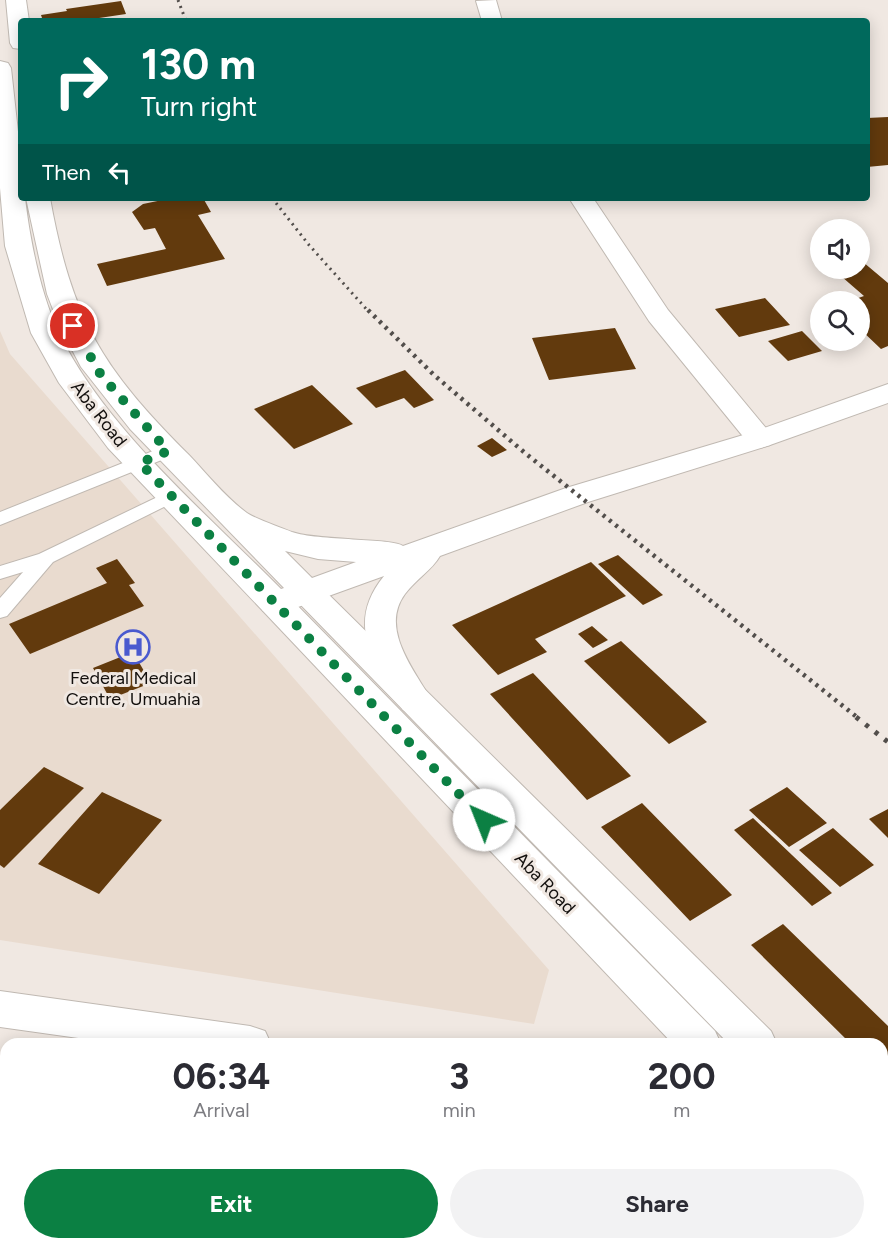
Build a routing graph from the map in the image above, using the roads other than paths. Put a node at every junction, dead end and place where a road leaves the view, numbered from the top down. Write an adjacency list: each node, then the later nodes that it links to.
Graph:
1 (16, 0): 3 (main road)
2 (486, 1): 4 (main road)
3 (18, 18)
4 (491, 18)
5 (0, 68): 6 (main road, Aba Road)
6 (12, 104): 12 (main road, Aba Road)
7 (38, 201): 11 (main road, Aba Road)
8 (582, 201): 10 (main road)
9 (888, 393): 10 (main road)
10 (760, 439): 16 (main road)
11 (168, 451): 12 (lane); 14 (main road, Aba Road)
12 (140, 463): 13 (main road, Aba Road); 15 (lane)
13 (172, 496): 17 (lane); 19 (main road, Aba Road)
14 (227, 512): 16 (main road); 19 (main road, Aba Road)
15 (0, 519)
16 (440, 545): 19 (main road); 21 (main road)
17 (46, 558): 18 (lane); 20 (lane)
18 (0, 573)
19 (290, 597): 21 (main road, Aba Road); 22 (main road, Aba Road)
20 (0, 611)
21 (415, 702): 28 (main road, Aba Road)
22 (660, 1003): 26 (main road); 27 (main road, Aba Road)
23 (0, 1009): 24 (main road)
24 (96, 1033): 25 (main road)
25 (166, 1038)
26 (664, 1038)
27 (694, 1038)
28 (744, 1038)

